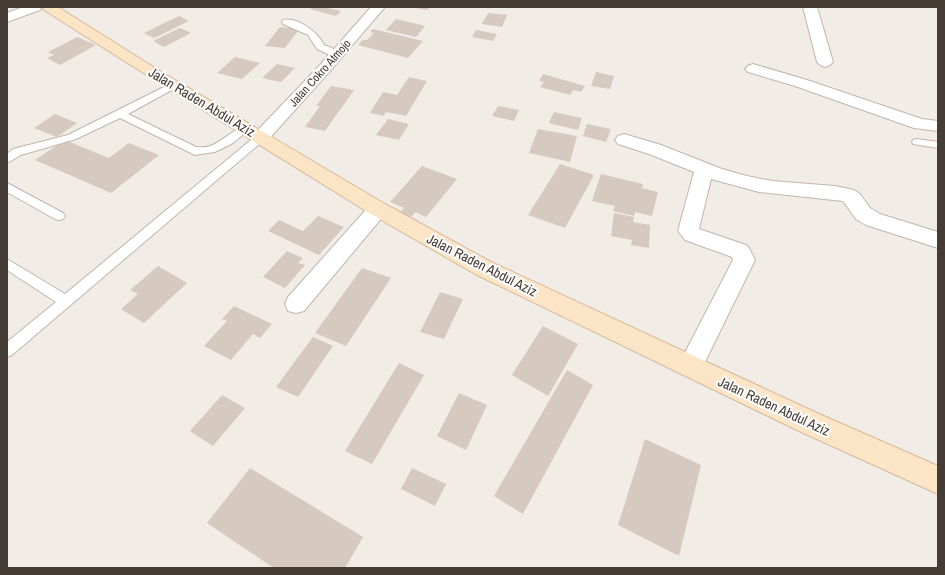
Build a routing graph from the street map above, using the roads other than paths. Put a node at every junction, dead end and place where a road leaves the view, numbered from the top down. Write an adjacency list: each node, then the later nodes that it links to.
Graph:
1 (35, 7): 5 (street)
2 (49, 7): 10 (main road, Jalan Raden Abdul Aziz)
3 (378, 7): 7 (street, Jalan Cokro Atmojo)
4 (810, 7): 8 (street)
5 (7, 18)
6 (286, 22): 7 (lane)
7 (337, 55): 13 (street, Jalan Cokro Atmojo)
8 (825, 62)
9 (753, 69): 12 (street)
10 (174, 85): 11 (lane); 13 (main road, Jalan Raden Abdul Aziz)
11 (120, 114): 13 (lane); 17 (lane)
12 (938, 126)
13 (253, 133): 20 (main road, Jalan Raden Abdul Aziz); 24 (lane)
14 (624, 140): 18 (street)
15 (917, 142): 16 (lane)
16 (938, 145)
17 (7, 159)
18 (704, 169): 22 (street); 27 (street)
19 (7, 186): 21 (lane)
20 (378, 209): 25 (street); 27 (main road, Jalan Raden Abdul Aziz)
21 (59, 216)
22 (938, 240)
23 (7, 264): 24 (lane)
24 (67, 302): 26 (lane)
25 (296, 304)
26 (7, 352)
27 (690, 366): 28 (main road, Jalan Raden Abdul Aziz)
28 (938, 480)

